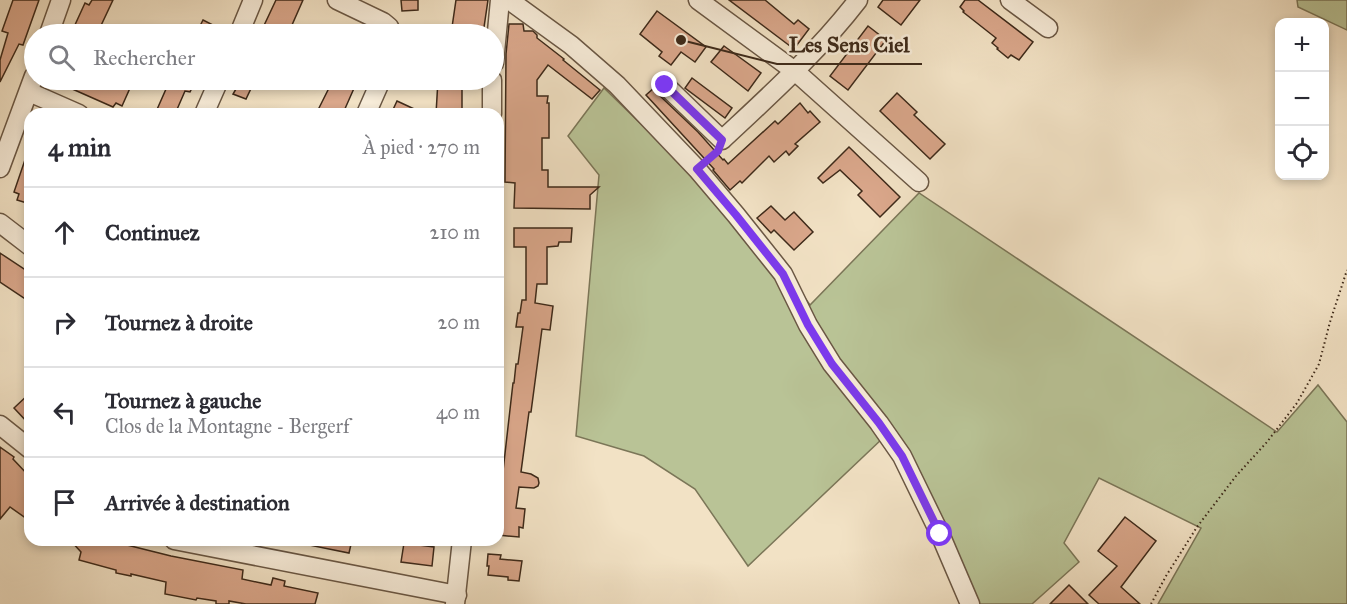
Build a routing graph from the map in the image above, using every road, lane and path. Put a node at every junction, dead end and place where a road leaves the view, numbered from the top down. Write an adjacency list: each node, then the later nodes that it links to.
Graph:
1 (62, 0): 9 (street)
2 (254, 0): 10 (street)
3 (337, 0): 11 (street)
4 (500, 0): 12 (street)
5 (509, 0): 37 (street)
6 (698, 0): 14 (street)
7 (1010, 0): 13 (street)
8 (856, 3): 14 (street)
9 (53, 24)
10 (243, 24)
11 (385, 24)
12 (498, 24)
13 (1048, 28)
14 (796, 72): 15 (street); 28 (street)
15 (665, 85)
16 (30, 90): 27 (street)
17 (41, 90): 22 (street)
18 (215, 90): 23 (street)
19 (217, 90): 24 (street)
20 (377, 90): 25 (street)
21 (492, 90): 26 (street)
22 (70, 108)
23 (207, 108)
24 (216, 108)
25 (369, 108)
26 (492, 108)
27 (0, 168)
28 (919, 182)
29 (0, 223): 30 (street)
30 (24, 241)
31 (1347, 270): 38 (path)
32 (0, 424): 33 (street)
33 (24, 444)
34 (203, 546): 36 (street)
35 (461, 546): 36 (street)
36 (456, 599)
37 (970, 604)
38 (1151, 604)

